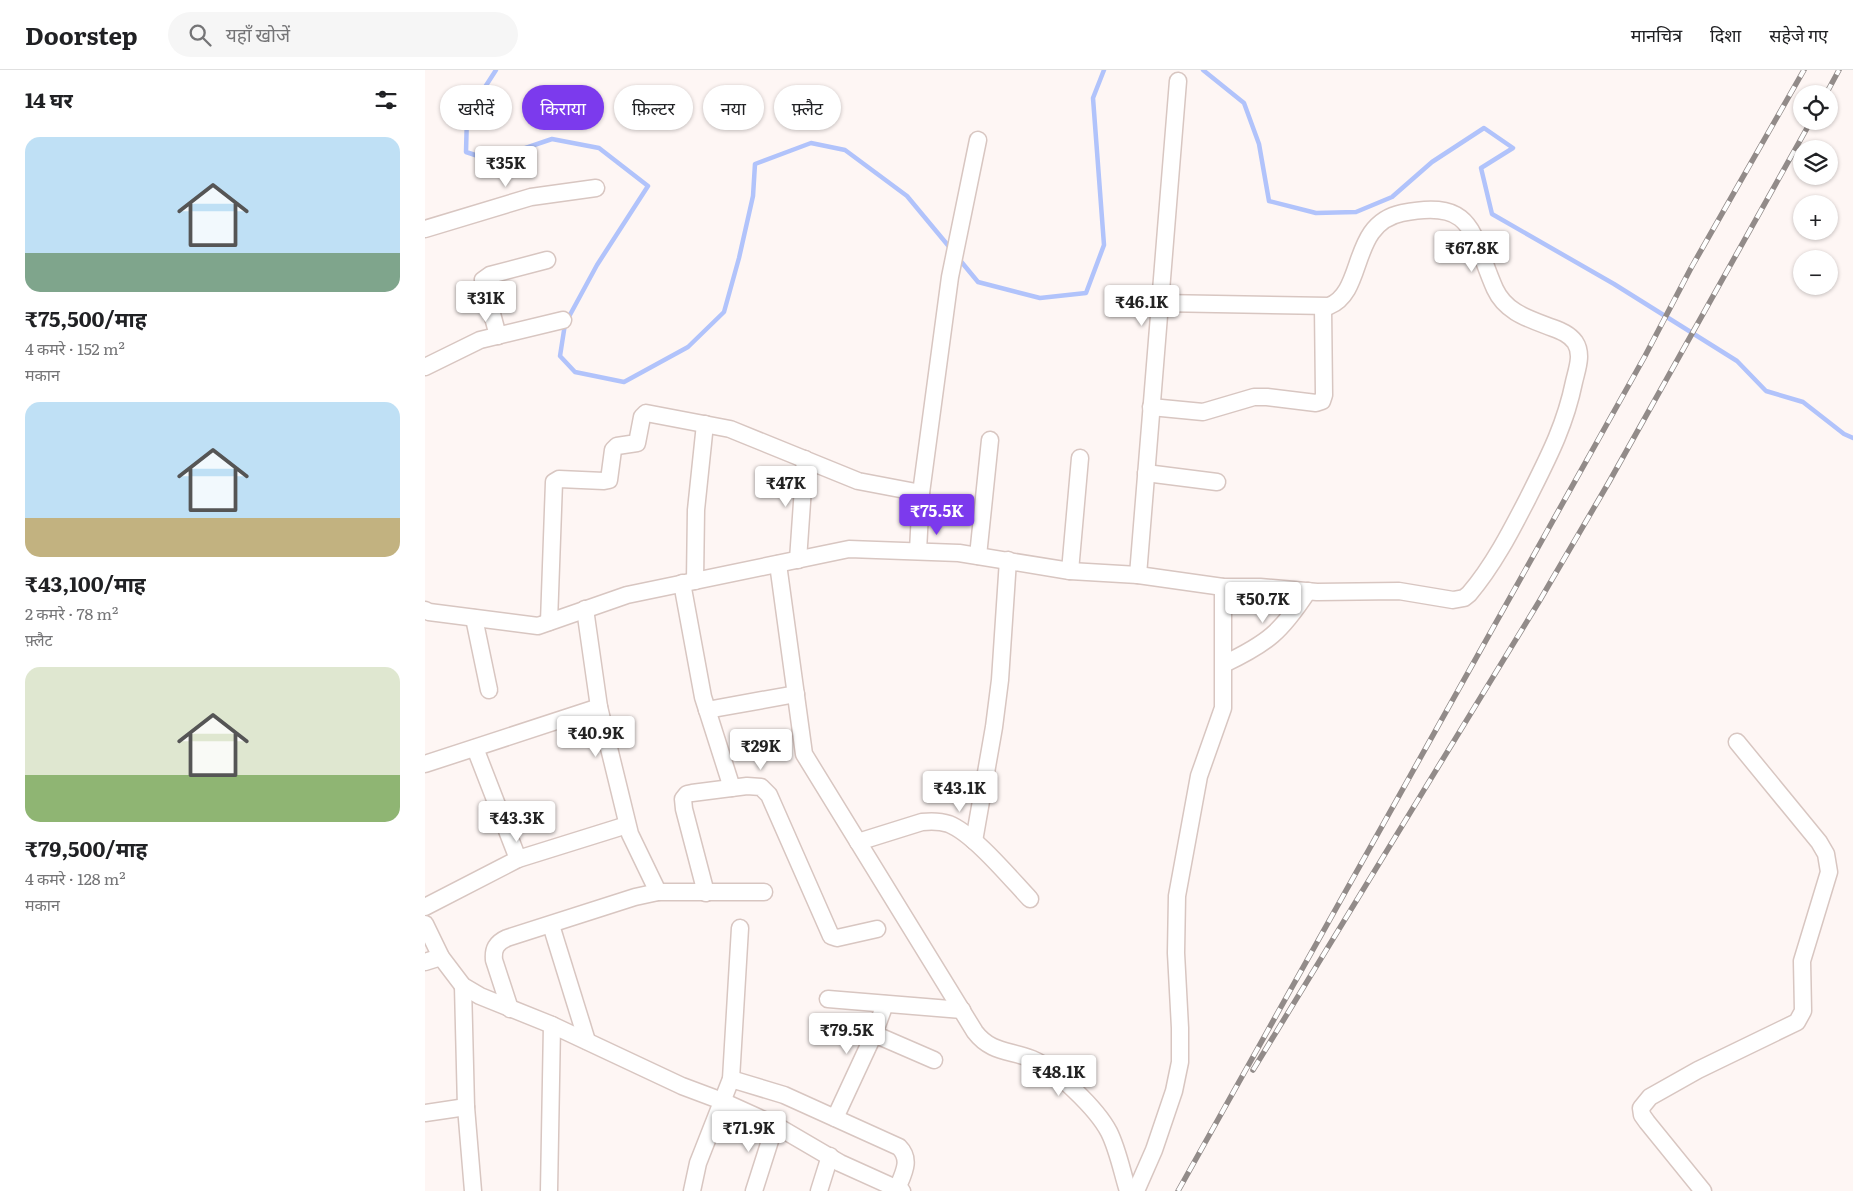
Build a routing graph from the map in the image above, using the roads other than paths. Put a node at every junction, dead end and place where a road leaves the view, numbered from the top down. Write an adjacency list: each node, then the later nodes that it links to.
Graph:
1 (1178, 81): 6 (street)
2 (978, 140): 18 (street)
3 (596, 188): 4 (street)
4 (425, 230)
5 (547, 260): 9 (street)
6 (1160, 303): 7 (street); 11 (street)
7 (1323, 307): 11 (street); 28 (street)
8 (563, 320): 9 (street)
9 (498, 336): 10 (street)
10 (425, 367)
11 (1151, 407): 16 (street)
12 (705, 424): 15 (street); 26 (street); 32 (street)
13 (990, 440): 20 (street)
14 (1080, 458): 24 (street)
15 (805, 459): 18 (street); 21 (street)
16 (1146, 473): 17 (street); 25 (street)
17 (1217, 482)
18 (921, 493): 19 (street)
19 (917, 551): 20 (street); 21 (street)
20 (978, 556): 22 (street)
21 (798, 560): 23 (street)
22 (1008, 560): 24 (street); 43 (street)
23 (778, 564): 26 (street); 35 (street)
24 (1070, 571): 25 (street)
25 (1137, 575): 27 (street)
26 (689, 582): 29 (street); 37 (street)
27 (1223, 587): 28 (street); 33 (street)
28 (1308, 591): 33 (street)
29 (585, 609): 32 (street); 36 (street)
30 (425, 610): 31 (street)
31 (474, 618): 32 (street); 34 (street)
32 (549, 622)
33 (1224, 664): 80 (street)
34 (489, 690)
35 (796, 694): 37 (street); 44 (street)
36 (599, 707): 39 (street); 42 (street)
37 (707, 710): 41 (street)
38 (1737, 742): 81 (street)
39 (475, 748): 40 (street); 45 (street)
40 (425, 764)
41 (732, 788): 48 (street); 54 (street)
42 (627, 824): 45 (street); 46 (street)
43 (974, 841): 44 (street); 49 (street)
44 (858, 842): 61 (street)
45 (518, 859): 50 (street)
46 (658, 892): 48 (street); 52 (street)
47 (764, 892): 48 (street)
48 (706, 893)
49 (1030, 899)
50 (425, 907)
51 (425, 924): 55 (street)
52 (551, 925): 60 (street); 64 (street)
53 (740, 928): 66 (street)
54 (877, 929)
55 (441, 957): 56 (street); 57 (street)
56 (425, 962)
57 (463, 986): 60 (street); 68 (street)
58 (828, 999): 59 (street)
59 (885, 1004): 61 (street); 63 (street)
60 (510, 1009): 62 (street)
61 (961, 1010): 79 (street)
62 (553, 1024): 64 (street); 75 (street)
63 (874, 1034): 65 (street); 70 (street)
64 (587, 1041): 67 (street)
65 (934, 1060)
66 (731, 1079): 67 (street); 70 (street)
67 (723, 1101): 71 (street); 76 (street)
68 (466, 1107): 69 (street); 74 (street)
69 (425, 1113)
70 (835, 1118): 73 (street)
71 (775, 1125): 72 (street); 77 (street)
72 (830, 1156): 73 (street); 78 (street)
73 (900, 1190)
74 (473, 1191)
75 (549, 1191)
76 (692, 1191)
77 (754, 1191)
78 (819, 1191)
79 (1128, 1191)
80 (1136, 1191)
81 (1703, 1191)

